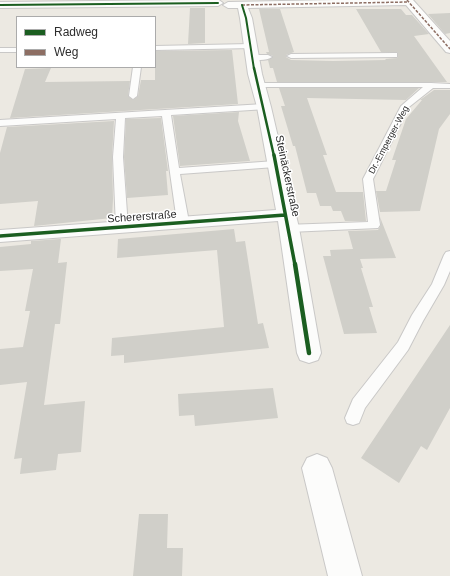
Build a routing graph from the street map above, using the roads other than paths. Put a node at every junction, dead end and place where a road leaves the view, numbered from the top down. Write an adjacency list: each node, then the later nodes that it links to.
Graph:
1 (407, 1): 5 (street); 8 (street)
2 (32, 2): 3 (street); 4 (street); 6 (street)
3 (218, 2): 5 (street)
4 (0, 5)
5 (242, 5): 11 (street, Steinäckerstraße)
6 (25, 16)
7 (156, 48): 11 (lane)
8 (450, 49)
9 (0, 50): 10 (lane)
10 (16, 50)
11 (256, 53): 15 (street, Steinäckerstraße)
12 (394, 55): 13 (lane)
13 (291, 56)
14 (137, 68): 18 (lane)
15 (258, 85): 16 (lane); 19 (street, Steinäckerstraße)
16 (430, 85): 17 (lane); 26 (lane, Dr.-Emperger-Weg)
17 (450, 86)
18 (133, 96)
19 (264, 107): 20 (lane); 23 (street, Steinäckerstraße)
20 (166, 113): 21 (lane); 24 (lane)
21 (121, 116): 22 (lane); 27 (lane)
22 (0, 123)
23 (275, 164): 24 (lane); 26 (street, Steinäckerstraße)
24 (174, 171): 25 (lane)
25 (183, 222): 26 (street, Schererstraße); 27 (street, Schererstraße)
26 (287, 222): 30 (street, Steinäckerstraße)
27 (122, 227): 28 (street, Schererstraße)
28 (0, 236)
29 (450, 255): 31 (lane)
30 (309, 353)
31 (353, 418)
32 (317, 468): 33 (street)
33 (345, 576)

